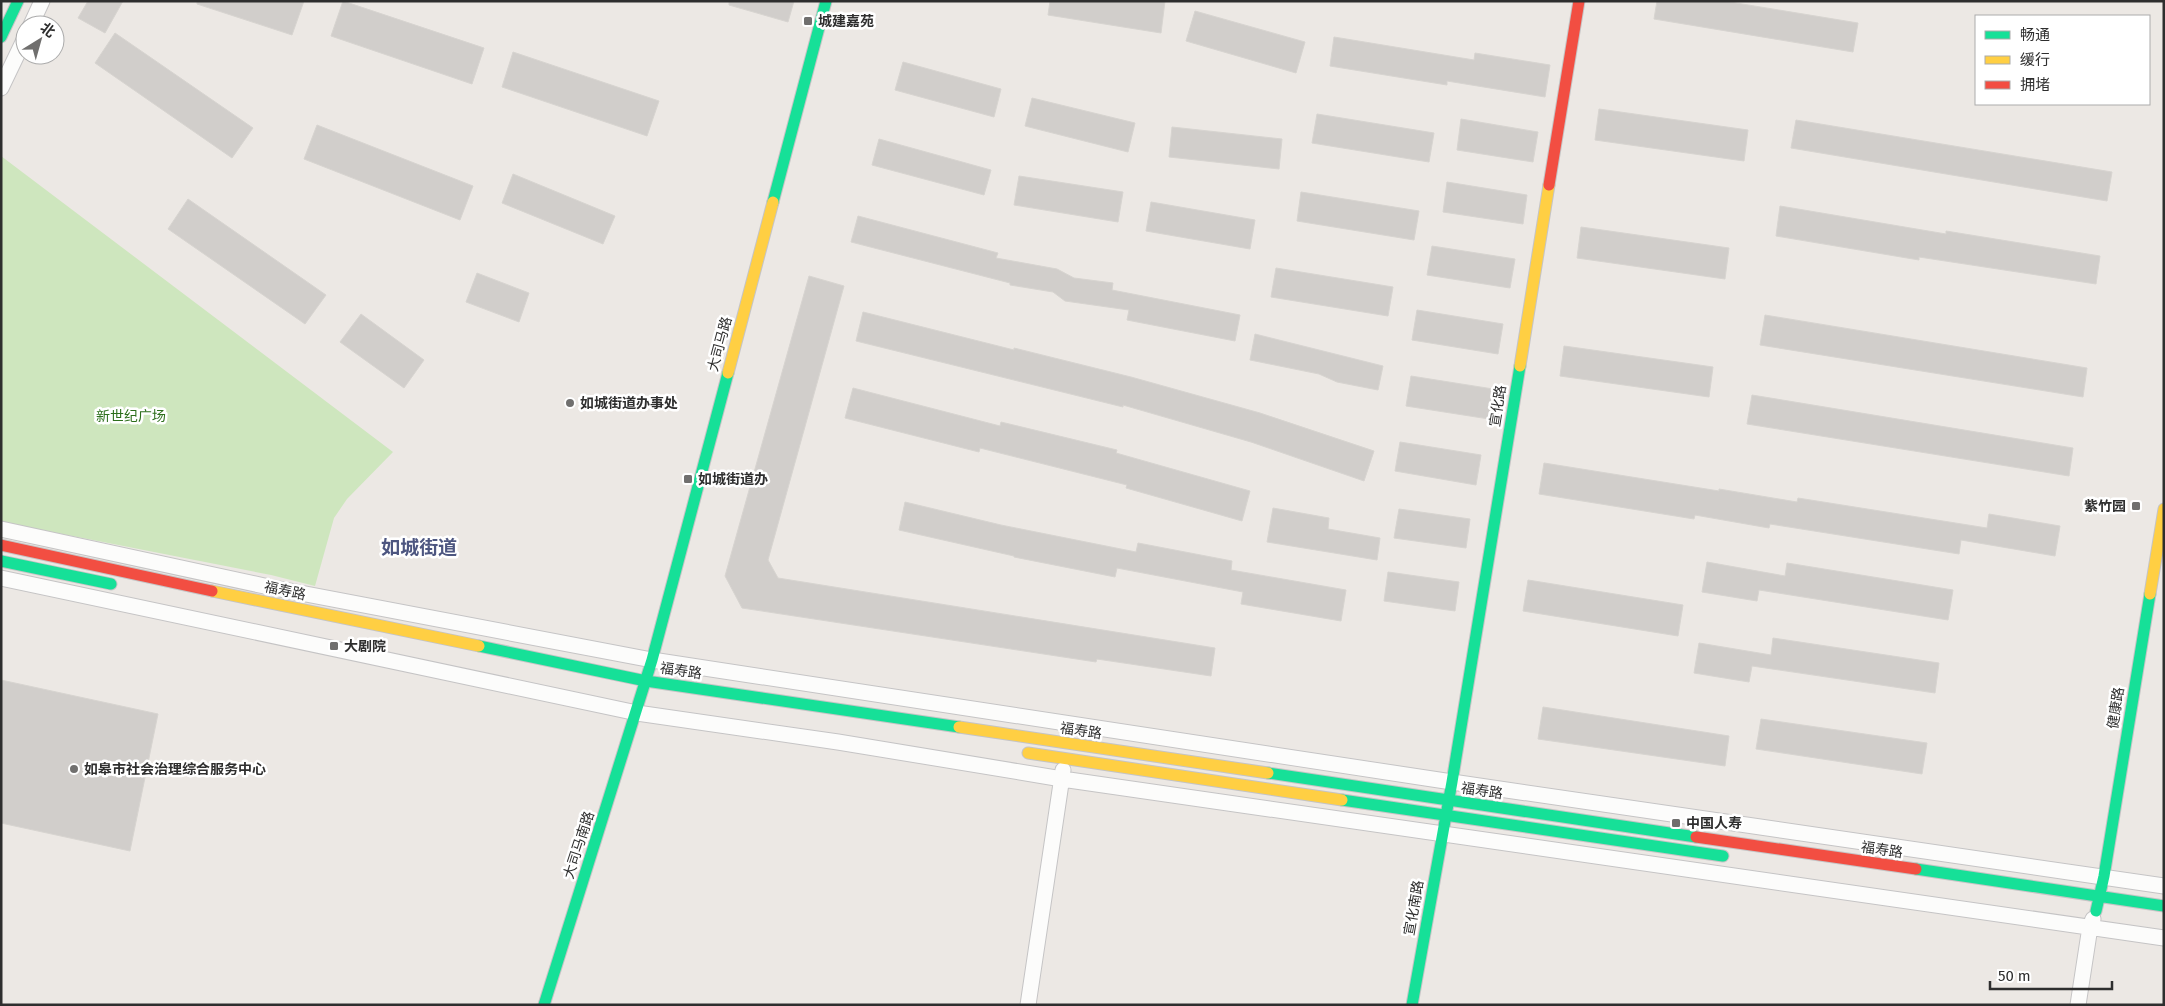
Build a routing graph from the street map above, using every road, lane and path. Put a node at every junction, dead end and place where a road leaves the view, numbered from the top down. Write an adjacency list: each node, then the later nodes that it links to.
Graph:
1 (18, 1): 6 (main road)
2 (42, 1): 5 (street)
3 (826, 1): 15 (main road, 大司马路)
4 (1579, 1): 22 (main road, 宣化路)
5 (36, 15)
6 (1, 37)
7 (15, 59): 8 (street)
8 (1, 88)
9 (2164, 509): 27 (main road, 健康路)
10 (1, 529): 15 (street)
11 (1, 544): 16 (main road, 福寿路)
12 (1, 561): 14 (main road)
13 (1, 578): 18 (street)
14 (123, 587)
15 (652, 660): 16 (main road, 大司马路); 22 (street)
16 (646, 681): 17 (main road, 大司马路); 23 (main road, 福寿路)
17 (642, 693): 18 (main road, 大司马南路)
18 (637, 713): 21 (street); 33 (main road, 大司马南路)
19 (1016, 751): 20 (main road)
20 (1065, 759): 21 (street); 24 (main road)
21 (1062, 779): 25 (street); 34 (street)
22 (1452, 782): 23 (main road, 宣化路); 27 (street)
23 (1449, 801): 24 (main road, 宣化路); 30 (main road, 福寿路)
24 (1446, 816): 25 (main road, 宣化南路); 26 (main road)
25 (1442, 834): 31 (street); 35 (main road, 宣化南路)
26 (1732, 858)
27 (2104, 876): 28 (street); 30 (main road, 健康路)
28 (2164, 886)
29 (2164, 906): 30 (main road, 福寿路)
30 (2097, 907): 31 (street)
31 (2090, 927): 32 (street); 36 (street)
32 (2164, 938)
33 (544, 1005)
34 (1028, 1005)
35 (1412, 1005)
36 (2078, 1005)

